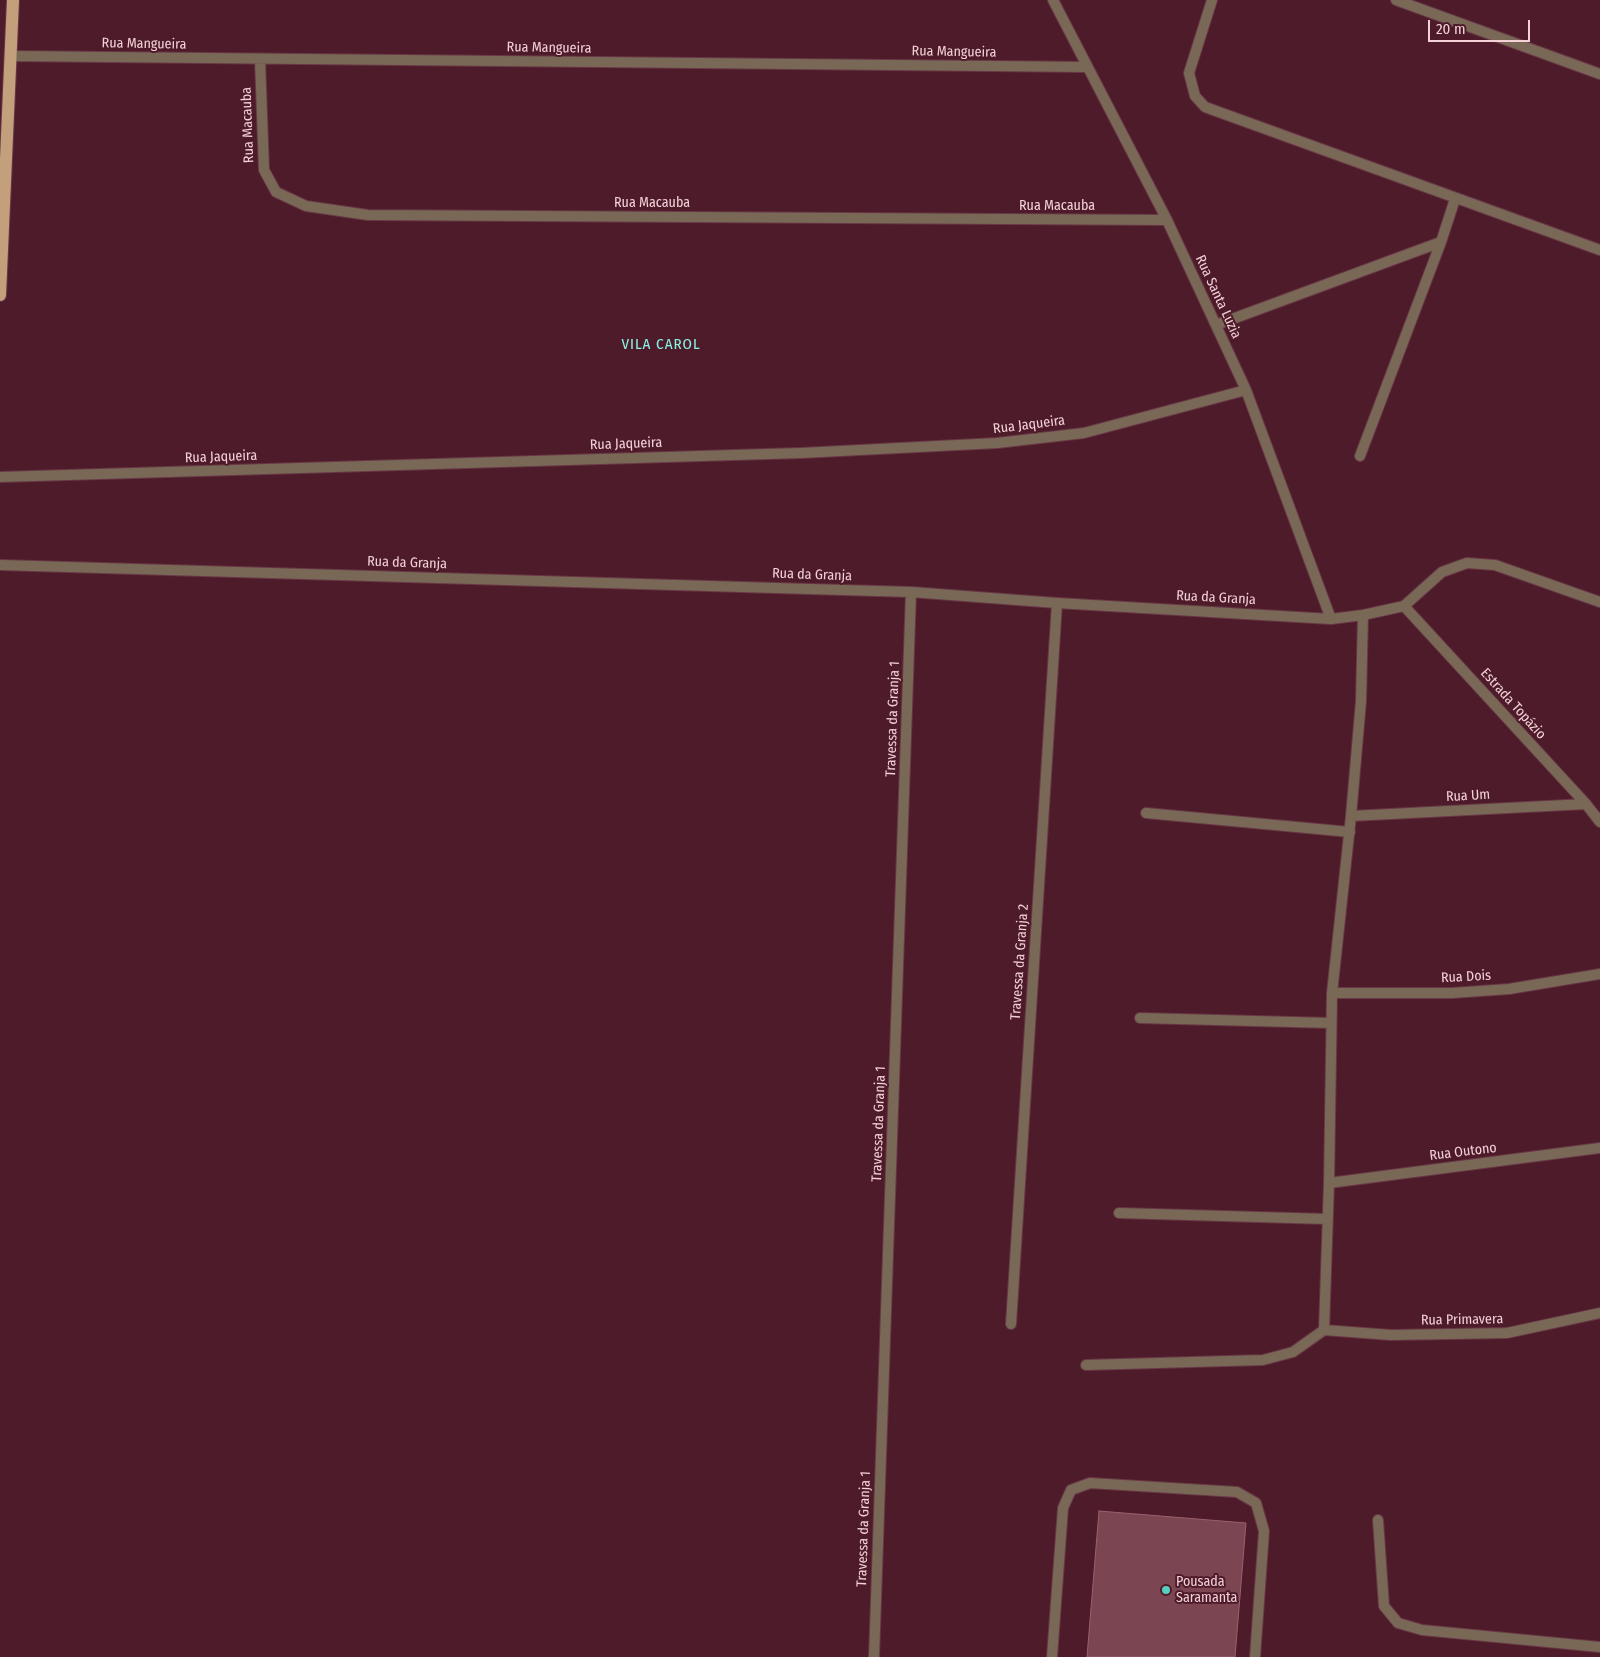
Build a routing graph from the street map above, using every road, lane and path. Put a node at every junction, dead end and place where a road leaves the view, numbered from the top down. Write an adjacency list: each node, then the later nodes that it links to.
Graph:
1 (13, 0): 5 (main road)
2 (1054, 0): 7 (street, Rua Santa Luzia)
3 (1212, 0): 9 (street)
4 (1396, 0): 8 (street)
5 (10, 56): 6 (street, Rua Mangueira); 10 (main road)
6 (260, 59): 7 (street, Rua Mangueira); 11 (street, Rua Macauba)
7 (1087, 67): 11 (street, Rua Santa Luzia)
8 (1600, 74)
9 (1455, 199): 12 (street); 13 (street)
10 (2, 200): 14 (main road)
11 (1167, 220): 15 (street, Rua Santa Luzia)
12 (1441, 242): 15 (street); 17 (street)
13 (1600, 250)
14 (0, 295)
15 (1216, 325): 16 (street, Rua Santa Luzia)
16 (1246, 390): 18 (street, Rua Jaqueira); 25 (street, Rua Santa Luzia)
17 (1360, 456)
18 (0, 477)
19 (0, 564): 20 (street, Rua da Granja)
20 (911, 592): 22 (street, Rua da Granja); 45 (street, Travessa da Granja 1)
21 (1600, 602): 23 (street, Rua da Granja)
22 (1057, 603): 25 (street, Rua da Granja); 40 (street, Travessa da Granja 2)
23 (1404, 606): 24 (street, Rua da Granja); 26 (street, Estrada Topázio)
24 (1363, 615): 25 (street, Rua da Granja); 28 (street)
25 (1330, 619)
26 (1586, 804): 28 (street, Rua Um); 29 (street, Estrada Topázio)
27 (1146, 813): 30 (street)
28 (1351, 816): 30 (street)
29 (1600, 822)
30 (1350, 832): 32 (street)
31 (1600, 974): 32 (street, Rua Dois)
32 (1332, 992): 34 (street)
33 (1140, 1018): 34 (street)
34 (1331, 1023): 36 (street)
35 (1600, 1148): 36 (street, Rua Outono)
36 (1329, 1183): 38 (street)
37 (1119, 1214): 38 (street)
38 (1327, 1219): 41 (street)
39 (1600, 1313): 41 (street, Rua Primavera)
40 (1011, 1324)
41 (1324, 1330): 42 (street)
42 (1086, 1365)
43 (1378, 1520): 44 (street)
44 (1600, 1647)
45 (874, 1657)
46 (1052, 1657): 47 (street)
47 (1255, 1657)

